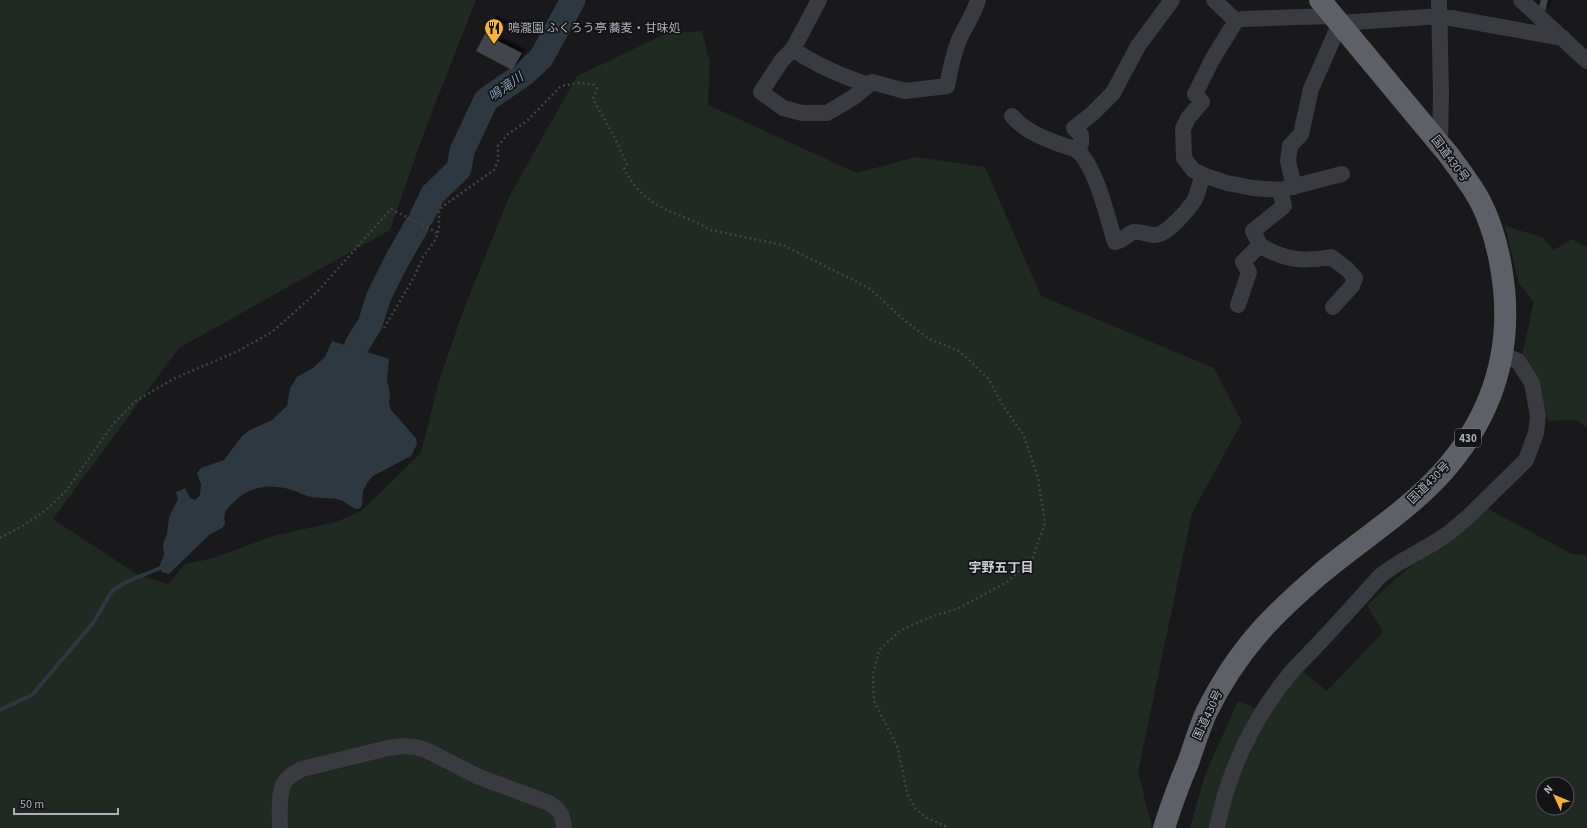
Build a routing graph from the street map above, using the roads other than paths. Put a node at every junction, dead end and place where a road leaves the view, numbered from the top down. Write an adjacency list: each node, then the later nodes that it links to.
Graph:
1 (819, 0): 11 (street)
2 (978, 0): 13 (street)
3 (1172, 0): 16 (street)
4 (1214, 0): 9 (street)
5 (1439, 0): 8 (street)
6 (1521, 0): 10 (street)
7 (1330, 9): 8 (street); 9 (street); 15 (highway, 国道430号 / 430); 19 (street)
8 (1440, 16): 10 (street); 15 (street)
9 (1236, 21): 18 (street)
10 (1562, 38): 12 (street)
11 (793, 49): 13 (street); 13 (street)
12 (1587, 61)
13 (869, 84)
14 (1012, 116): 16 (street)
15 (1440, 144): 23 (highway, 国道430号 / 430)
16 (1076, 150): 18 (street)
17 (1342, 174): 19 (street)
18 (1203, 175): 19 (street)
19 (1287, 189): 20 (street)
20 (1260, 245): 21 (street); 22 (street)
21 (1238, 305)
22 (1333, 307)
23 (1503, 355): 26 (highway, 国道430号 / 430); 27 (street)
24 (280, 828): 25 (street)
25 (564, 828)
26 (1164, 828)
27 (1217, 828)

